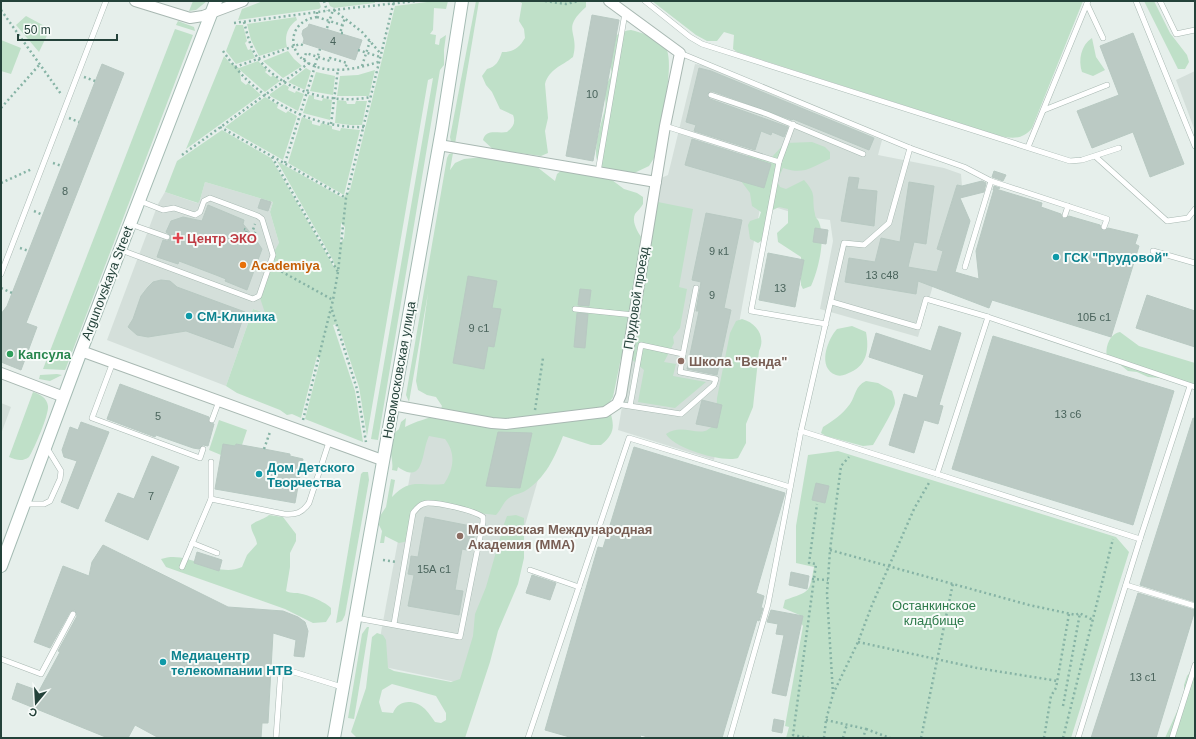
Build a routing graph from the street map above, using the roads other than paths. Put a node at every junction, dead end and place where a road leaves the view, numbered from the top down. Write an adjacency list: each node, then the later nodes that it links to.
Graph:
1 (106, 1): 43 (lane)
2 (135, 1): 11 (street)
3 (216, 1): 11 (main road, Argunovskaya Street)
4 (243, 1): 11 (street)
5 (462, 1): 21 (main road, Новомосковская улица)
6 (609, 1): 12 (street)
7 (645, 1): 23 (lane)
8 (1136, 1): 22 (lane)
9 (1160, 1): 13 (lane)
10 (1088, 2): 14 (lane); 18 (lane)
11 (211, 13): 32 (main road, Argunovskaya Street)
12 (626, 13): 15 (street); 29 (lane)
13 (1195, 30)
14 (1103, 38)
15 (680, 53): 20 (street, Прудовой проезд); 24 (lane)
16 (1107, 85): 18 (lane)
17 (711, 95): 19 (lane)
18 (1044, 110): 23 (lane)
19 (793, 124): 26 (lane); 28 (lane)
20 (665, 126): 28 (lane); 31 (street, Прудовой проезд)
21 (439, 145): 29 (street); 58 (main road, Новомосковская улица)
22 (1195, 146)
23 (1028, 147): 27 (lane)
24 (910, 148): 30 (lane); 45 (lane)
25 (1119, 148): 27 (lane)
26 (863, 154)
27 (1096, 156): 34 (lane)
28 (779, 162): 49 (lane)
29 (597, 173): 31 (street)
30 (991, 180): 33 (lane); 42 (lane)
31 (656, 182): 47 (street, Прудовой проезд)
32 (139, 200): 36 (main road, Argunovskaya Street); 39 (lane)
33 (1068, 206): 35 (lane); 37 (lane)
34 (1195, 209)
35 (1065, 215)
36 (130, 224): 38 (lane); 39 (main road, Argunovskaya Street)
37 (1104, 227)
38 (167, 238)
39 (121, 250): 50 (main road, Argunovskaya Street)
40 (1153, 251): 41 (lane)
41 (1195, 263)
42 (965, 267)
43 (1, 274)
44 (696, 288): 51 (lane)
45 (832, 302): 48 (lane); 49 (lane)
46 (575, 308): 47 (lane)
47 (634, 315): 57 (street, Прудовой проезд)
48 (988, 317): 54 (lane); 67 (lane)
49 (826, 324): 61 (lane)
50 (81, 351): 52 (street); 55 (main road, Argunovskaya Street)
51 (683, 354): 59 (lane); 59 (lane)
52 (113, 362): 56 (street); 64 (lane)
53 (1, 373): 55 (street)
54 (1192, 386): 71 (lane)
55 (64, 397): 63 (main road, Argunovskaya Street)
56 (219, 401): 60 (lane); 62 (street)
57 (617, 404): 58 (street); 59 (lane)
58 (392, 405): 65 (main road, Новомосковская улица)
59 (630, 406)
60 (212, 420)
61 (801, 431): 67 (lane); 68 (lane)
62 (329, 442): 65 (street); 69 (lane)
63 (46, 447): 70 (main road, Argunovskaya Street); 70 (lane)
64 (202, 449)
65 (382, 460): 81 (main road, Новомосковская улица)
66 (211, 462): 69 (lane)
67 (937, 474): 71 (lane)
68 (790, 487): 78 (lane); 89 (lane)
69 (211, 499): 72 (lane)
70 (24, 504): 74 (main road, Argunovskaya Street)
71 (1140, 539): 77 (lane)
72 (192, 543): 73 (lane); 75 (lane)
73 (217, 553)
74 (1, 566)
75 (182, 567)
76 (530, 570): 78 (lane)
77 (1126, 585): 79 (lane); 90 (lane)
78 (579, 587): 88 (lane)
79 (1195, 606)
80 (73, 614): 83 (lane)
81 (355, 618): 82 (lane); 85 (main road, Новомосковская улица)
82 (394, 624): 82 (lane)
83 (1, 659)
84 (1195, 665): 91 (lane)
85 (342, 687): 86 (lane); 87 (main road, Новомосковская улица)
86 (276, 738)
87 (334, 738)
88 (528, 738)
89 (730, 738)
90 (1078, 738)
91 (1172, 738)

